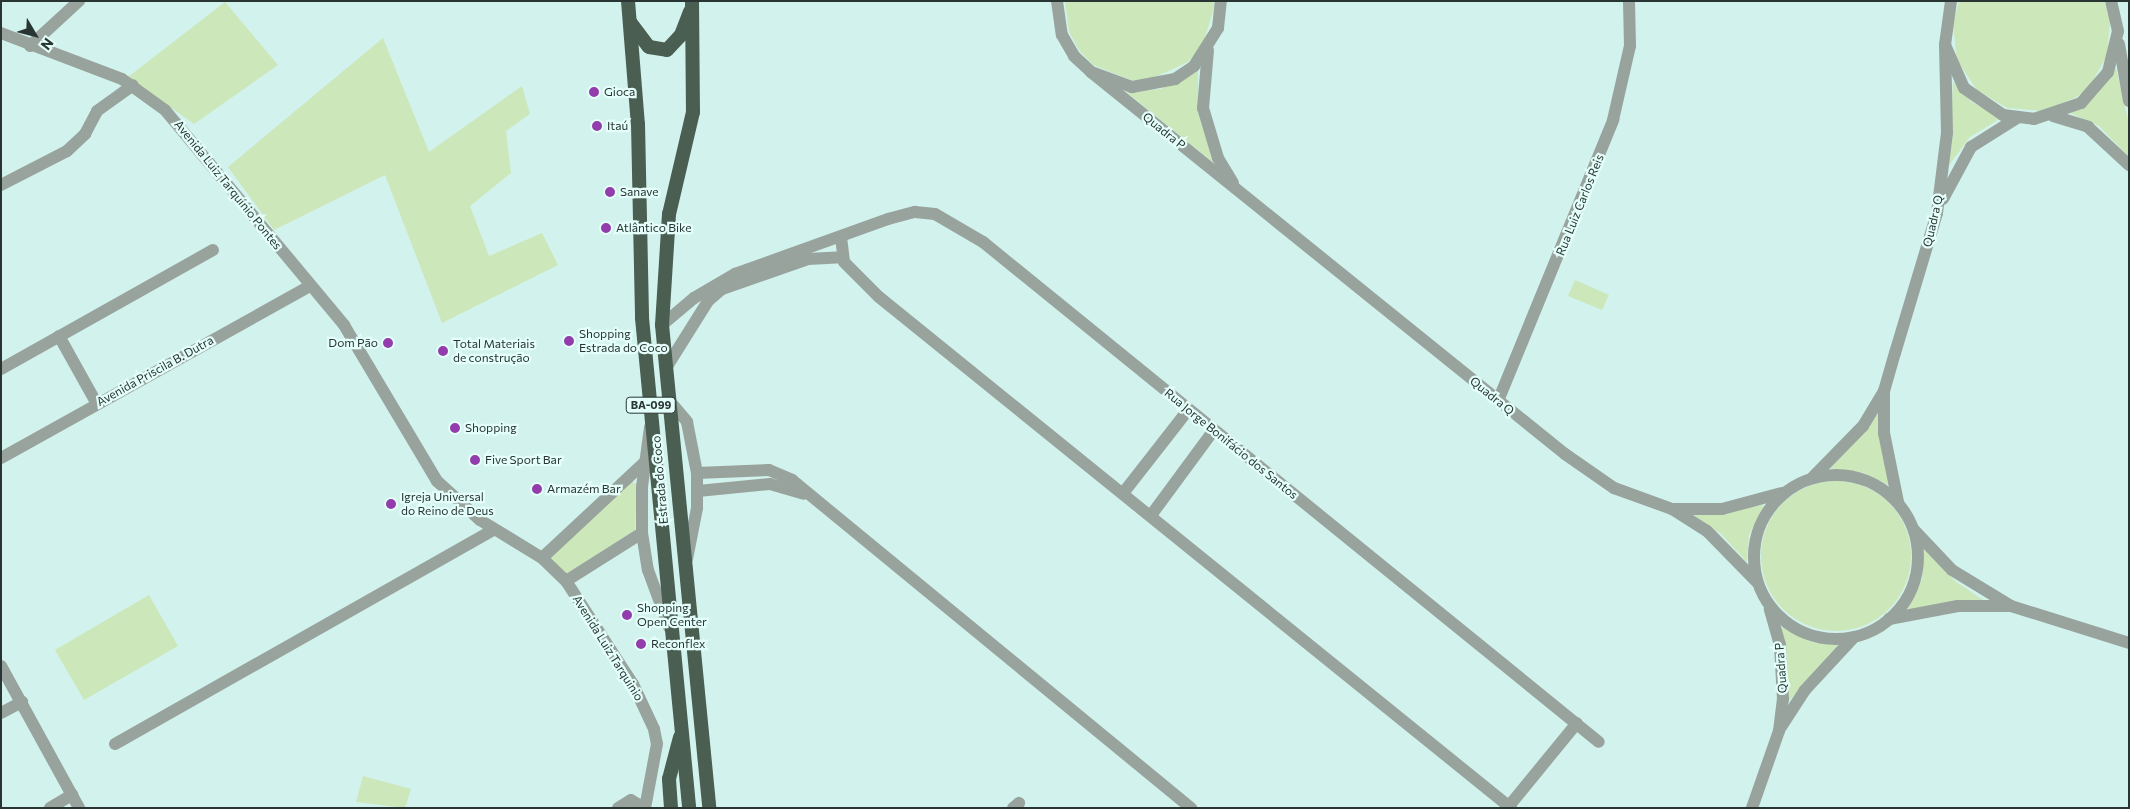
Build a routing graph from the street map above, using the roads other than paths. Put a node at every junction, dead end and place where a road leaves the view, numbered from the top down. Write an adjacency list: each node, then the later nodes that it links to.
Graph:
1 (80, 1): 15 (street)
2 (628, 1): 10 (highway, Estrada do Coco / BA-099)
3 (1057, 1): 17 (street)
4 (1221, 1): 16 (street)
5 (1629, 1): 38 (street, Rua Luiz Carlos Reis)
6 (1939, 1): 11 (street)
7 (1951, 1): 11 (street)
8 (2113, 3): 12 (street)
9 (692, 4): 10 (highway); 32 (highway, Estrada do Coco / BA-099)
10 (629, 20): 41 (highway, Estrada do Coco / BA-099)
11 (1945, 28): 14 (street, Quadra Q)
12 (2118, 31): 19 (street); 20 (street)
13 (1, 33): 15 (street, Avenida Luiz Tarquínio Pontes)
14 (1945, 45): 21 (street); 25 (street, Quadra Q)
15 (30, 46): 18 (street, Avenida Luiz Tarquínio Pontes)
16 (1208, 49): 17 (street); 24 (street)
17 (1091, 72): 24 (street, Quadra P)
18 (133, 85): 23 (street); 31 (street, Avenida Luiz Tarquínio Pontes)
19 (2129, 101)
20 (2053, 116): 21 (street); 22 (street)
21 (2017, 118): 25 (street)
22 (2129, 165)
23 (1, 186)
24 (1237, 189): 38 (street, Quadra Q)
25 (1937, 213): 36 (street, Quadra Q)
26 (841, 237): 28 (street); 29 (street, Rua Jorge Bonifácio dos Santos); 40 (street, Rua Jorge Bonifácio dos Santos)
27 (213, 250): 33 (street)
28 (841, 257): 29 (street); 51 (street)
29 (769, 266): 30 (street)
30 (724, 284): 32 (street); 34 (street)
31 (310, 286): 39 (street, Avenida Priscila B. Dutra); 56 (street, Avenida Luiz Tarquinio)
32 (662, 325): 34 (highway, Estrada do Coco / BA-099)
33 (59, 336): 35 (street); 39 (street)
34 (666, 368): 37 (highway, Estrada do Coco / BA-099)
35 (1, 369)
36 (1884, 390): 47 (street, Quadra Q); 53 (street, Quadra Q)
37 (668, 399): 46 (street); 60 (highway, Estrada do Coco / BA-099)
38 (1498, 401): 54 (street, Quadra Q)
39 (97, 404): 43 (street, Avenida Priscila B. Dutra)
40 (1188, 410): 42 (street, Rua Jorge Bonifácio dos Santos); 51 (street)
41 (652, 417): 44 (street); 66 (highway, Estrada do Coco / BA-099)
42 (1214, 430): 55 (street); 72 (street, Rua Jorge Bonifácio dos Santos)
43 (1, 458)
44 (644, 463): 58 (street); 59 (street)
45 (713, 472): 46 (street); 48 (street); 49 (street)
46 (697, 473): 50 (street)
47 (1813, 477): 52 (street); 53 (street)
48 (781, 480): 49 (street); 88 (street)
49 (717, 490): 50 (street)
50 (698, 492): 60 (street)
51 (1124, 492): 55 (street)
52 (1782, 494): 54 (street, Quadra Q); 62 (street)
53 (1898, 502): 57 (street)
54 (1672, 509): 62 (street)
55 (1152, 514): 81 (street)
56 (494, 530): 59 (street, Avenida Luiz Tarquinio); 76 (street)
57 (1914, 530): 63 (street); 65 (street)
58 (642, 533): 61 (street); 66 (street)
59 (542, 558): 61 (street, Avenida Luiz Tarquinio)
60 (683, 574): 87 (highway, Estrada do Coco / BA-099)
61 (566, 581): 77 (street, Avenida Luiz Tarquinio)
62 (1757, 582): 64 (street)
63 (2010, 606): 65 (street); 68 (street)
64 (1770, 607): 67 (street); 74 (street, Quadra P)
65 (1889, 619): 67 (street)
66 (673, 635): 73 (highway, Estrada do Coco / BA-099)
67 (1854, 637): 74 (street)
68 (2129, 643)
69 (1, 666): 70 (street)
70 (22, 702): 71 (street); 78 (street)
71 (1, 713)
72 (1577, 723): 75 (street, Rua Jorge Bonifácio dos Santos); 81 (street)
73 (682, 729): 85 (highway); 86 (highway, Estrada do Coco / BA-099)
74 (1778, 731): 89 (street)
75 (1599, 742)
76 (115, 744)
77 (650, 776): 79 (street, Avenida Luiz Tarquinio); 84 (street, Avenida Luiz Tarquinio)
78 (72, 795): 82 (street); 83 (street)
79 (631, 800): 80 (street); 84 (street)
80 (617, 807)
81 (1510, 807)
82 (50, 808)
83 (79, 808)
84 (645, 808)
85 (671, 808)
86 (690, 808)
87 (709, 808)
88 (1191, 808)
89 (1752, 808)

